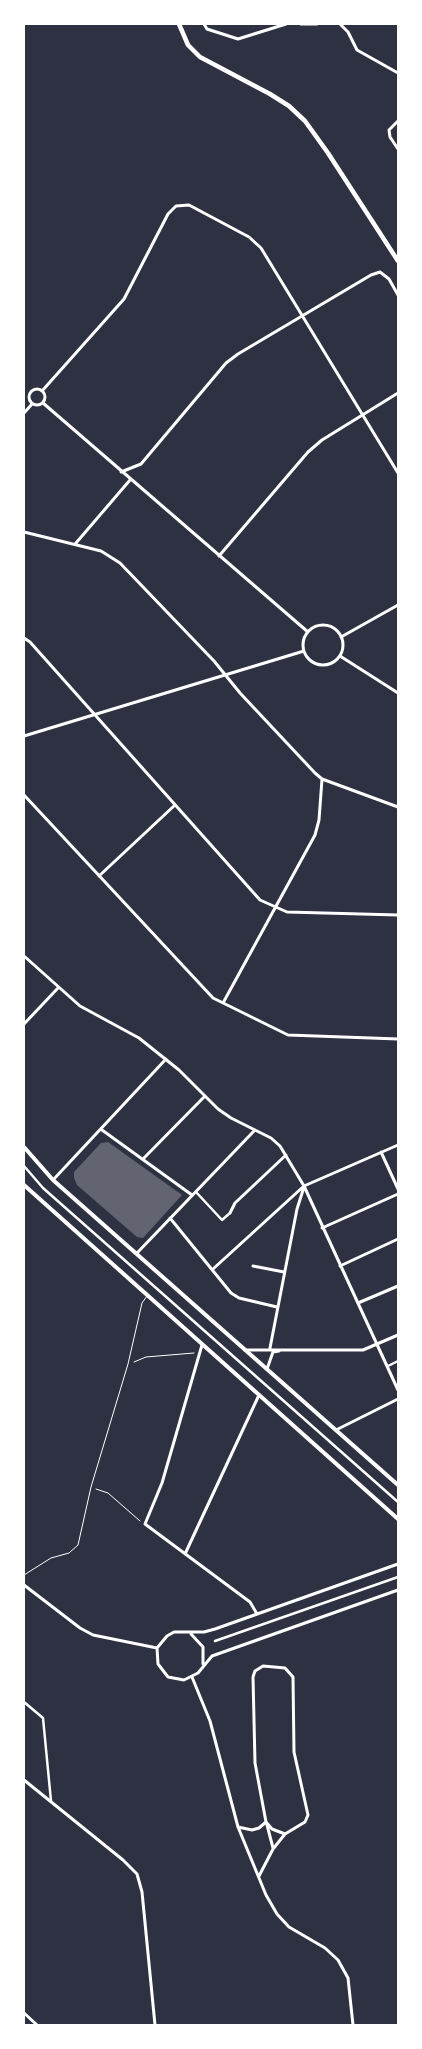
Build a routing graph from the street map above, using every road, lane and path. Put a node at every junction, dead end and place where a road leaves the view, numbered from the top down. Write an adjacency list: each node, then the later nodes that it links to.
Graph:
1 (179, 24): 10 (main road)
2 (204, 24): 3 (street)
3 (286, 24)
4 (301, 24): 5 (street)
5 (317, 24)
6 (340, 24): 7 (street)
7 (398, 74)
8 (398, 121): 9 (street)
9 (398, 149)
10 (398, 262)
11 (398, 295): 12 (street)
12 (302, 315): 13 (street); 18 (street); 19 (street)
13 (42, 391): 15 (street); 16 (street)
14 (398, 393): 18 (street)
15 (43, 403): 16 (street); 19 (street)
16 (32, 404): 17 (street)
17 (24, 413)
18 (364, 414): 20 (street); 24 (street)
19 (121, 472): 21 (street)
20 (398, 473)
21 (130, 480): 23 (street); 24 (street)
22 (24, 532): 23 (street)
23 (76, 543): 31 (street)
24 (219, 556): 26 (street)
25 (398, 605): 27 (street)
26 (308, 632): 27 (street); 29 (street)
27 (341, 637): 30 (street)
28 (24, 638): 33 (street)
29 (304, 652): 30 (street); 31 (street)
30 (340, 656): 32 (street)
31 (225, 675): 33 (street); 35 (street)
32 (398, 693)
33 (95, 713): 34 (street); 37 (street)
34 (24, 736)
35 (322, 779): 38 (street); 40 (street)
36 (24, 795): 39 (street)
37 (175, 805): 39 (street); 40 (street)
38 (398, 807)
39 (99, 876): 44 (street)
40 (276, 908): 41 (street); 44 (street)
41 (398, 915)
42 (24, 956): 43 (street)
43 (58, 988): 45 (street); 47 (street)
44 (223, 1003): 46 (street)
45 (24, 1024)
46 (398, 1039)
47 (166, 1059): 48 (street); 49 (street)
48 (205, 1096): 50 (street); 55 (street)
49 (102, 1130): 55 (street); 57 (street)
50 (254, 1131): 54 (street); 61 (street)
51 (398, 1145): 53 (street)
52 (24, 1147): 57 (street)
53 (381, 1152): 59 (street); 60 (street)
54 (286, 1155): 59 (street); 64 (street)
55 (143, 1159): 63 (street)
56 (24, 1166): 94 (street)
57 (53, 1180): 68 (street)
58 (24, 1184): 74 (street)
59 (304, 1186): 66 (street); 71 (street); 72 (street)
60 (398, 1189)
61 (196, 1191): 63 (street); 64 (street)
62 (398, 1194): 66 (street)
63 (192, 1195): 65 (street)
64 (230, 1213)
65 (170, 1218): 68 (street); 71 (street)
66 (322, 1228): 70 (street)
67 (398, 1239): 70 (street)
68 (137, 1253): 81 (street)
69 (253, 1266): 72 (street)
70 (340, 1266): 75 (street)
71 (213, 1269): 76 (street)
72 (284, 1272): 76 (street)
73 (398, 1286): 75 (street)
74 (147, 1295): 78 (street); 85 (lane)
75 (358, 1302): 79 (street)
76 (277, 1307): 80 (street)
77 (398, 1335): 79 (street)
78 (202, 1345): 83 (street); 89 (street)
79 (378, 1345): 82 (street); 86 (street)
80 (270, 1348): 81 (street); 82 (street)
81 (245, 1350): 87 (street)
82 (282, 1350): 87 (street)
83 (199, 1352): 85 (path); 96 (street)
84 (398, 1361): 86 (street)
85 (128, 1364): 93 (lane)
86 (388, 1366): 88 (street)
87 (267, 1370): 91 (street)
88 (398, 1390)
89 (259, 1395): 95 (street); 97 (street)
90 (398, 1399): 91 (street)
91 (336, 1430): 92 (street)
92 (398, 1485)
93 (91, 1487): 96 (path); 99 (lane)
94 (398, 1502)
95 (398, 1519)
96 (145, 1524): 97 (street)
97 (185, 1554): 103 (street)
98 (398, 1564): 103 (street)
99 (24, 1574)
100 (398, 1576): 105 (street)
101 (24, 1585): 106 (street)
102 (398, 1590): 107 (street)
103 (257, 1614): 104 (street)
104 (189, 1633): 106 (street); 107 (street)
105 (215, 1641)
106 (157, 1648): 108 (street)
107 (202, 1667): 108 (street)
108 (192, 1677): 113 (street)
109 (24, 1702): 111 (street)
110 (24, 1780): 111 (street)
111 (51, 1803): 119 (street)
112 (266, 1822): 113 (street); 114 (street); 114 (street); 115 (street)
113 (238, 1828): 116 (street)
114 (285, 1834): 115 (street)
115 (273, 1848): 116 (street)
116 (258, 1877): 120 (street)
117 (24, 2013): 118 (street)
118 (37, 2025)
119 (155, 2025)
120 (354, 2025)

